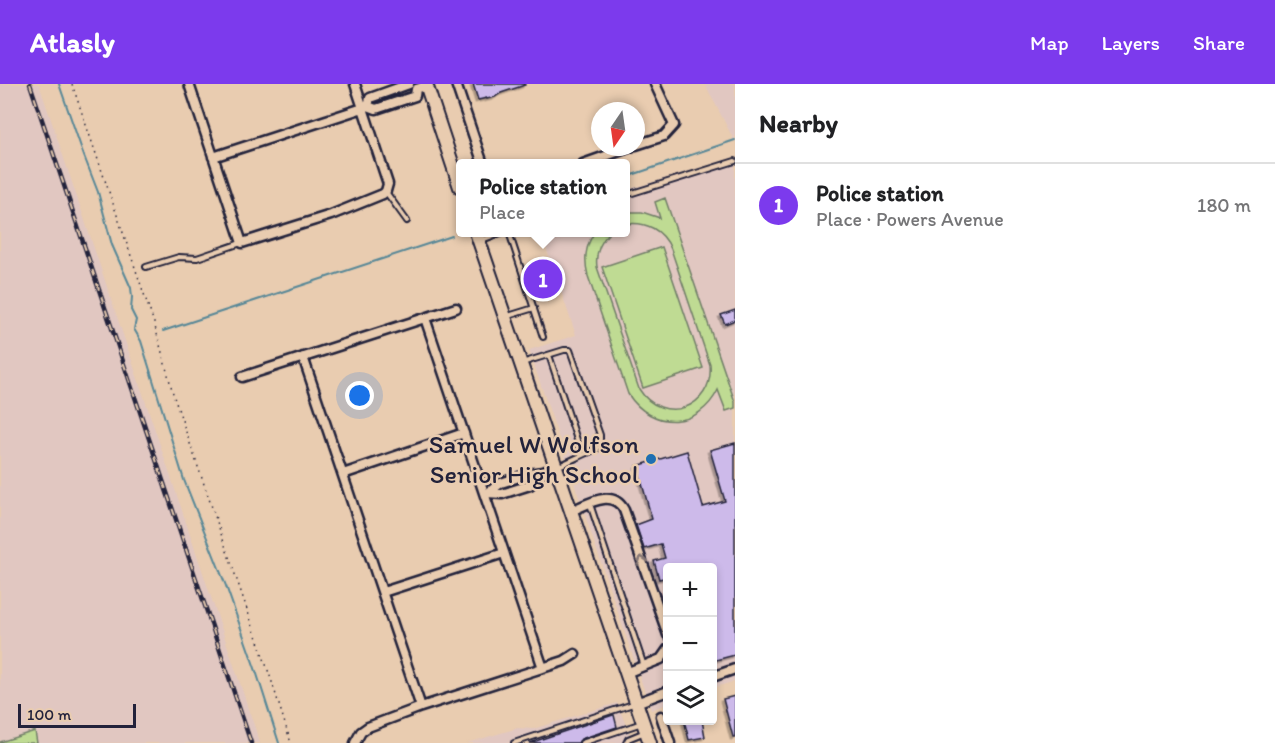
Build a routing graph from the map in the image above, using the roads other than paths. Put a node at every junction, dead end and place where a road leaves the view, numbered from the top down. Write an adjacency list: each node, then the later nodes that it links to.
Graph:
1 (189, 84): 8 (street)
2 (355, 84): 6 (street)
3 (456, 84): 9 (street)
4 (655, 84): 7 (street)
5 (418, 85): 6 (street); 6 (street); 11 (street)
6 (366, 107): 8 (street); 12 (street)
7 (645, 143)
8 (213, 157): 17 (street)
9 (481, 159)
10 (735, 161): 13 (lane)
11 (456, 177)
12 (386, 191): 14 (lane); 17 (street)
13 (630, 194)
14 (407, 221)
15 (477, 237): 21 (street)
16 (511, 237): 20 (lane)
17 (242, 243): 18 (lane)
18 (146, 267)
19 (456, 308): 22 (street)
20 (534, 308): 21 (lane); 23 (lane)
21 (505, 317): 26 (street)
22 (425, 318): 25 (street); 28 (street)
23 (543, 336)
24 (549, 355): 26 (lane); 29 (lane); 29 (lane)
25 (303, 357): 27 (street); 31 (street)
26 (520, 364): 30 (street)
27 (242, 377)
28 (464, 433): 31 (street); 32 (street)
29 (582, 455): 30 (lane)
30 (556, 467): 32 (street); 34 (street)
31 (343, 474): 36 (street)
32 (487, 493): 35 (street)
33 (590, 504): 34 (street); 37 (street, one-way to 33); 40 (lane)
34 (571, 511): 43 (street)
35 (504, 553): 36 (street); 41 (street)
36 (382, 592): 47 (street)
37 (663, 621)
38 (575, 654): 41 (street)
39 (663, 657): 40 (street)
40 (644, 666): 43 (street)
41 (543, 668): 47 (street)
42 (735, 669): 44 (street)
43 (626, 674): 46 (street)
44 (717, 675)
45 (663, 694): 46 (street)
46 (636, 703): 49 (street); 51 (lane)
47 (421, 707): 50 (street)
48 (661, 716): 54 (street)
49 (646, 733): 52 (lane); 53 (lane)
50 (355, 743)
51 (514, 743)
52 (582, 743)
53 (626, 743)
54 (670, 743)

